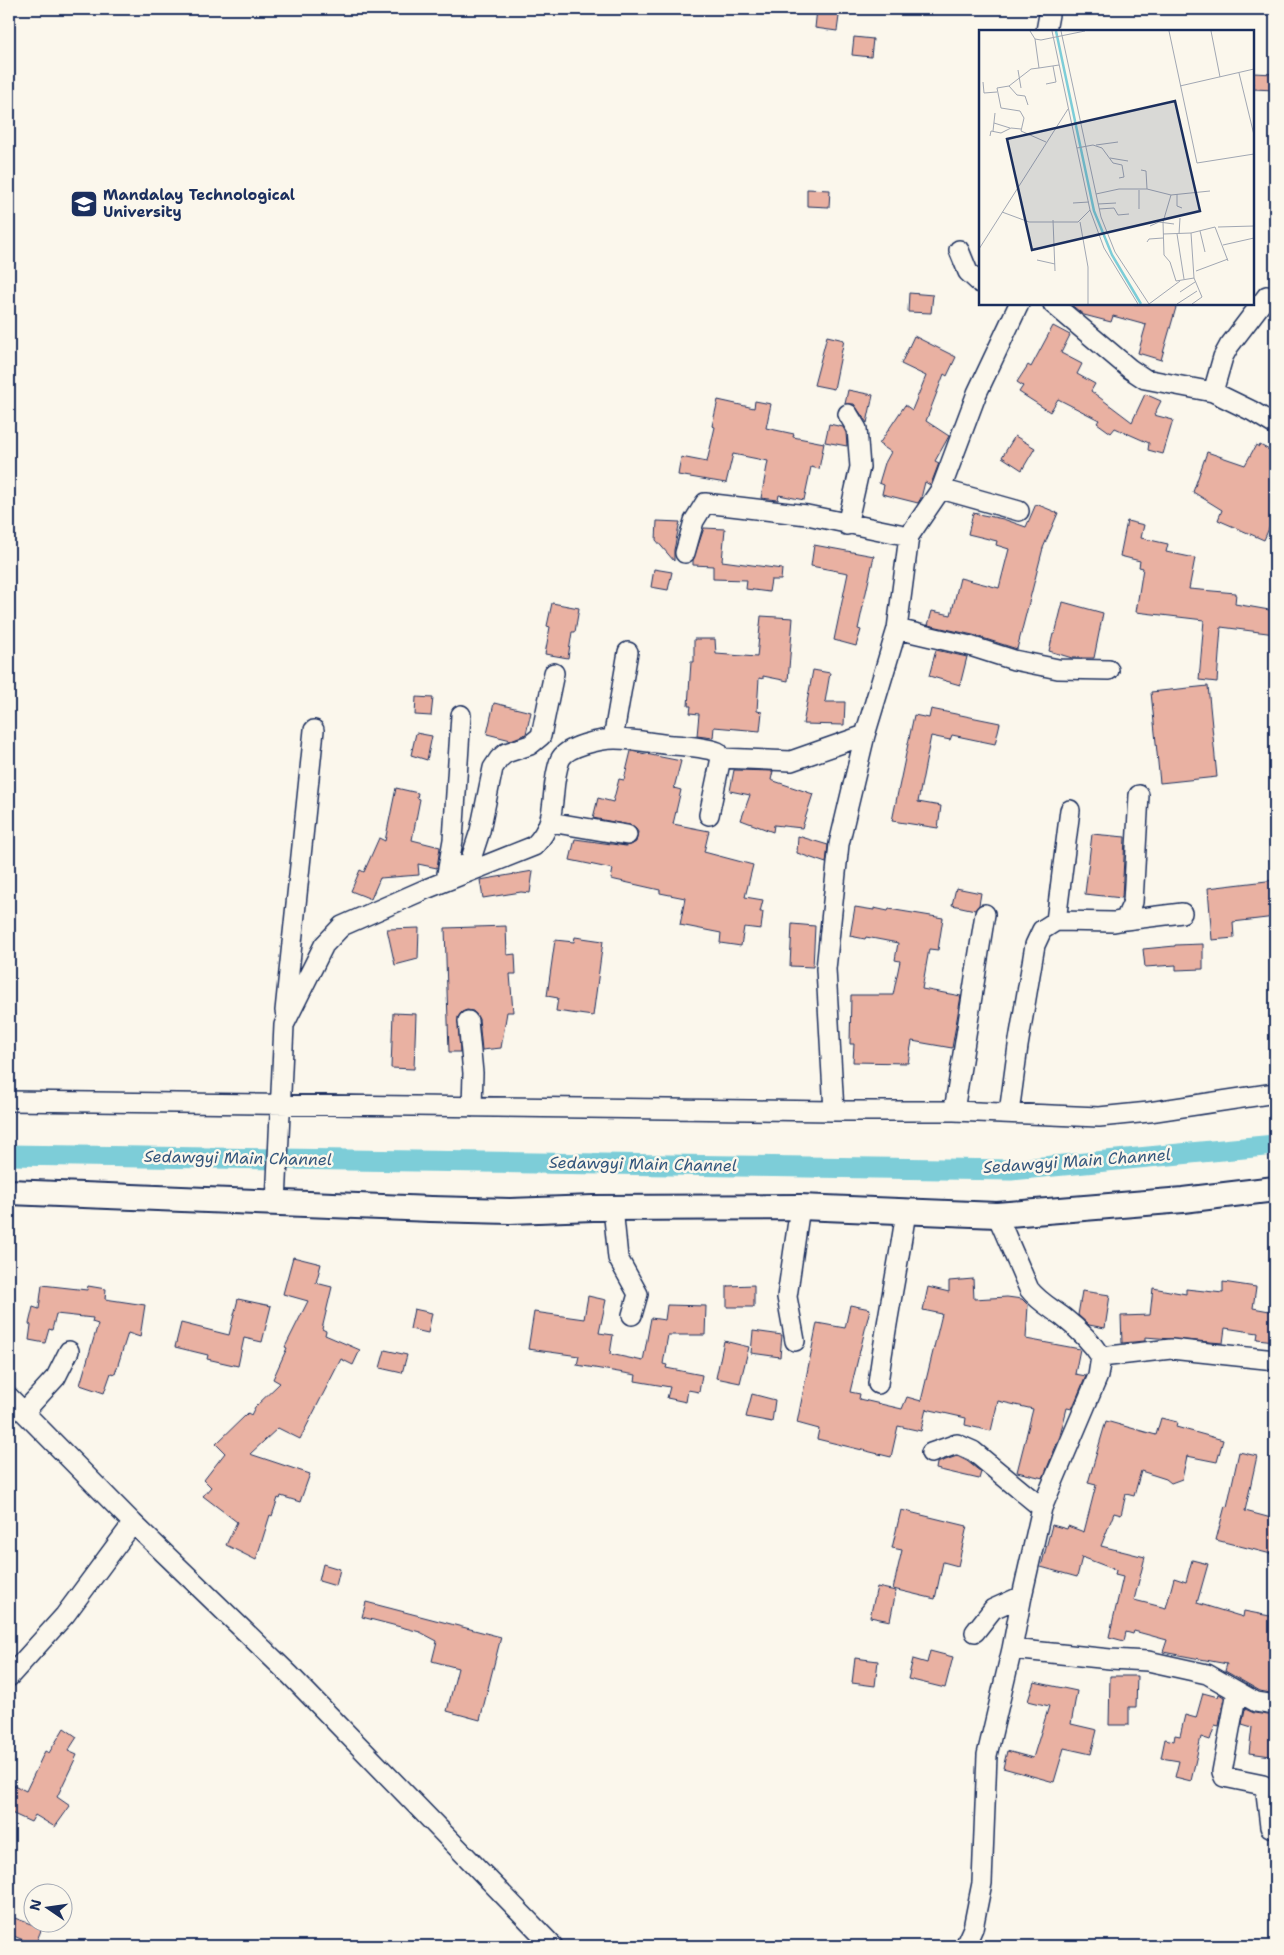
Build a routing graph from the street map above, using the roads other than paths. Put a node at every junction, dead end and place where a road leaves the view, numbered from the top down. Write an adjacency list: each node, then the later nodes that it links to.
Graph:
1 (1050, 9): 2 (street)
2 (1046, 30)
3 (959, 250): 4 (street)
4 (979, 282)
5 (1267, 296): 8 (street)
6 (1015, 305): 11 (street)
7 (1053, 305): 8 (street)
8 (1213, 392): 10 (street)
9 (848, 414): 13 (street)
10 (1275, 424)
11 (941, 489): 12 (street); 14 (street)
12 (1019, 511)
13 (847, 525): 14 (street); 15 (street)
14 (909, 536): 16 (street)
15 (685, 552)
16 (897, 629): 18 (street); 22 (street)
17 (628, 652): 23 (street)
18 (1109, 670)
19 (554, 673): 30 (street)
20 (461, 715): 30 (street)
21 (314, 730): 37 (street)
22 (865, 735): 24 (street); 42 (street)
23 (613, 739): 24 (street); 28 (street)
24 (721, 758): 27 (street)
25 (1139, 795): 34 (street)
26 (1070, 810): 35 (street)
27 (709, 815)
28 (550, 822): 29 (street); 31 (street)
29 (627, 835)
30 (447, 874): 31 (street)
31 (426, 889): 37 (street)
32 (1182, 913): 34 (street)
33 (985, 914): 43 (street)
34 (1125, 920): 35 (street)
35 (1056, 921): 44 (street)
36 (468, 1021): 41 (street)
37 (284, 1024): 40 (street)
38 (1275, 1093): 44 (street)
39 (9, 1101): 40 (street)
40 (279, 1104): 41 (street); 47 (street)
41 (472, 1107): 42 (street)
42 (834, 1111): 43 (street)
43 (954, 1111): 44 (street)
44 (1009, 1113)
45 (1275, 1189): 51 (street)
46 (9, 1192): 47 (street)
47 (276, 1193): 49 (street)
48 (800, 1207): 49 (street); 50 (street); 53 (street)
49 (613, 1208): 52 (street)
50 (906, 1211): 51 (street); 57 (street)
51 (997, 1215): 55 (street)
52 (632, 1315)
53 (795, 1342)
54 (69, 1351): 59 (street)
55 (1100, 1356): 56 (street); 61 (street)
56 (1275, 1360)
57 (878, 1384)
58 (9, 1397): 59 (street)
59 (24, 1412): 62 (street)
60 (931, 1453): 61 (street)
61 (1042, 1508): 63 (street)
62 (132, 1522): 66 (street); 70 (street)
63 (1022, 1596): 64 (street); 65 (street)
64 (975, 1632)
65 (1012, 1649): 67 (street); 71 (street)
66 (9, 1677)
67 (1237, 1691): 68 (street); 69 (street)
68 (1275, 1705)
69 (1270, 1827)
70 (553, 1946)
71 (965, 1946)

